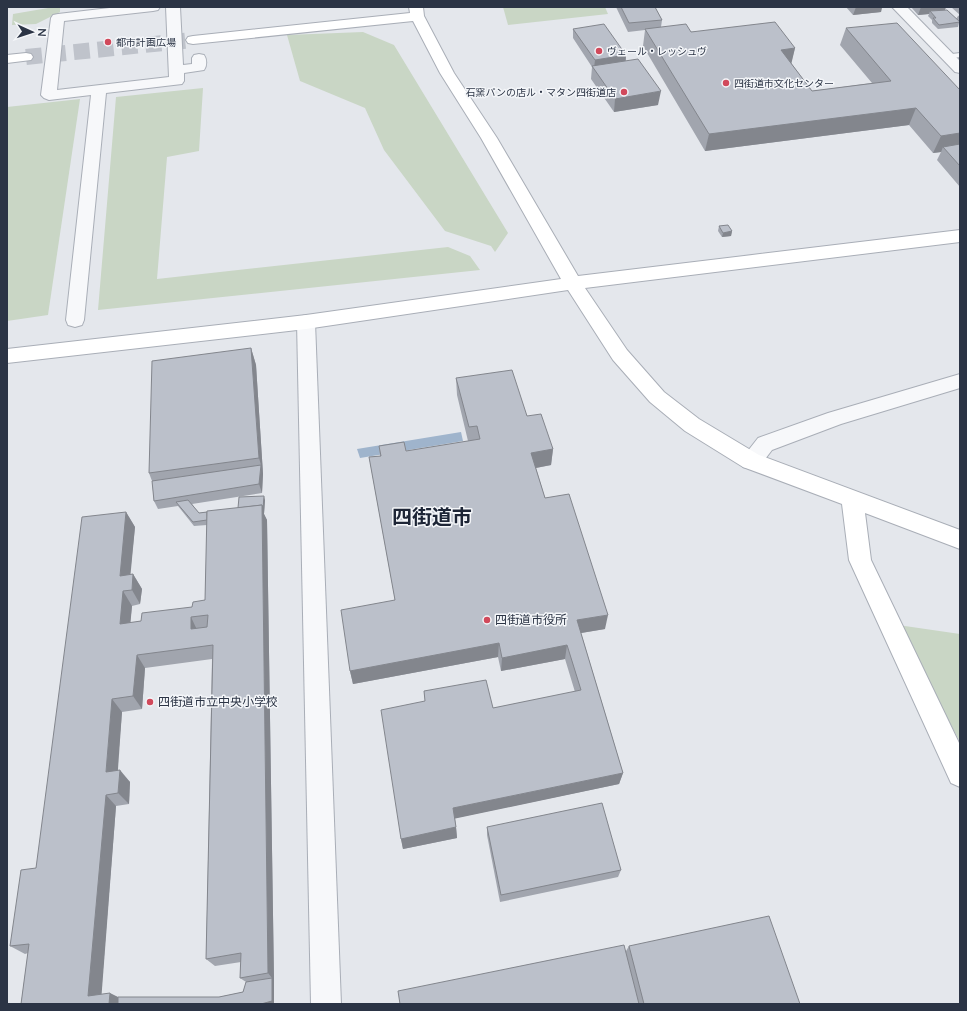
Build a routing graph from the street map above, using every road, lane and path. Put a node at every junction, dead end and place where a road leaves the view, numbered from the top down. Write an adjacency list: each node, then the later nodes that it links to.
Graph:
1 (153, 7): 12 (street)
2 (174, 7): 11 (street)
3 (899, 7): 6 (street)
4 (416, 12): 5 (street); 14 (street)
5 (193, 40)
6 (954, 56): 10 (street)
7 (26, 57): 9 (street)
8 (199, 58): 11 (street)
9 (7, 59)
10 (960, 69)
11 (177, 70): 12 (street)
12 (99, 89): 15 (street)
13 (960, 236): 14 (street)
14 (572, 283): 16 (street); 19 (street)
15 (75, 320)
16 (306, 322): 17 (street); 23 (street)
17 (7, 356)
18 (960, 381): 19 (street)
19 (751, 461): 20 (street)
20 (852, 498): 21 (street); 22 (street)
21 (960, 540)
22 (960, 774)
23 (326, 1004)

